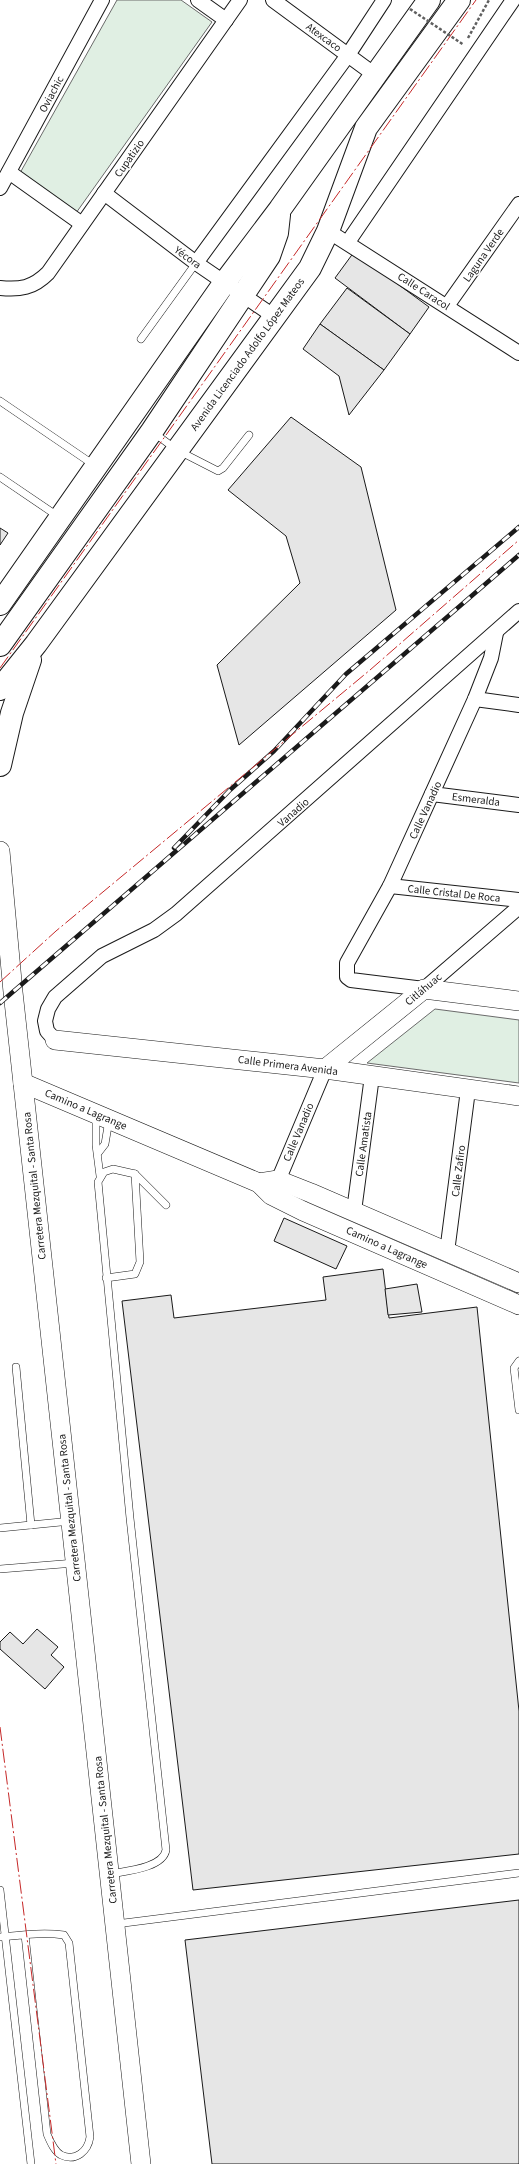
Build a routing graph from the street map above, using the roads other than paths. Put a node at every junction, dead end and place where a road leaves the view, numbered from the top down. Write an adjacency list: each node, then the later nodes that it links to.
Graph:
1 (102, 0): 12 (street, Oviachic)
2 (198, 0): 9 (street)
3 (240, 0): 9 (street, Cupatizio)
4 (273, 0): 10 (street, Atexcaco)
5 (384, 0): 10 (street)
6 (459, 0): 18 (main road, Avenida Licenciado Adolfo López Mateos)
7 (512, 0): 19 (street)
8 (420, 5): 11 (main road)
9 (226, 20): 14 (street, Cupatizio)
10 (348, 55): 11 (street, Atexcaco); 20 (street)
11 (376, 75): 16 (main road)
12 (9, 172): 13 (street, Oviachic); 17 (street)
13 (0, 188)
14 (104, 193): 17 (street, Cupatizio); 20 (street, Yécora)
15 (519, 204): 24 (street, Laguna Verde)
16 (280, 210): 21 (main road); 23 (main road)
17 (82, 224): 22 (street, Cupatizio)
18 (328, 232): 19 (street, Calle Caracol); 25 (main road, Avenida Licenciado Adolfo López Mateos)
19 (348, 242): 24 (street, Calle Caracol)
20 (196, 263): 21 (street, Yécora); 26 (lane)
21 (225, 282): 23 (street, Yécora); 32 (main road)
22 (0, 288)
23 (244, 294): 25 (street, Yécora); 29 (main road)
24 (447, 306): 27 (street, Calle Caracol)
25 (275, 317): 31 (main road, Avenida Licenciado Adolfo López Mateos)
26 (141, 339)
27 (519, 353)
28 (0, 401): 32 (lane)
29 (152, 432): 31 (lane); 39 (main road)
30 (249, 435): 31 (lane)
31 (177, 450): 38 (main road, Avenida Licenciado Adolfo López Mateos)
32 (97, 466): 34 (main road)
33 (0, 477): 34 (lane)
34 (61, 518): 35 (main road)
35 (0, 604)
36 (519, 611): 37 (street, Vanadio)
37 (496, 633): 41 (street, Calle Vanadio); 53 (street, Vanadio)
38 (36, 644): 40 (main road, Avenida Licenciado Adolfo López Mateos); 43 (main road)
39 (0, 645)
40 (0, 689)
41 (475, 699): 42 (street); 44 (street, Calle Vanadio)
42 (519, 705)
43 (0, 764)
44 (432, 794): 45 (street, Esmeralda); 47 (street, Calle Vanadio)
45 (519, 805)
46 (0, 862): 50 (street, Carretera Mezquital - Santa Rosa)
47 (390, 886): 48 (street, Calle Cristal De Roca); 51 (street, Calle Vanadio)
48 (519, 900)
49 (519, 907): 51 (street, Citláhuac)
50 (3, 911): 56 (street, Carretera Mezquital - Santa Rosa)
51 (424, 989): 52 (street); 54 (street, Citláhuac)
52 (519, 1001)
53 (55, 1040): 54 (street, Calle Primera Avenida)
54 (325, 1069): 55 (street, Calle Primera Avenida); 63 (street, Calle Vanadio)
55 (372, 1076): 57 (street, Calle Primera Avenida); 65 (street, Calle Amatista)
56 (23, 1083): 59 (street, Camino a Lagrange); 73 (street, Carretera Mezquital - Santa Rosa)
57 (468, 1090): 58 (street, Calle Primera Avenida); 66 (street, Calle Zafiro)
58 (519, 1096)
59 (102, 1117): 60 (lane); 60 (lane); 63 (street, Camino a Lagrange)
60 (98, 1153): 62 (lane)
61 (135, 1174): 62 (lane); 64 (lane); 67 (lane)
62 (100, 1176): 67 (lane)
63 (269, 1186): 65 (street, Camino a Lagrange); 69 (street, Camino a Lagrange)
64 (166, 1205)
65 (354, 1211): 66 (street, Camino a Lagrange)
66 (447, 1252): 68 (street, Camino a Lagrange)
67 (106, 1278): 79 (lane)
68 (519, 1283)
69 (519, 1305)
70 (519, 1361): 72 (lane)
71 (16, 1367): 74 (lane)
72 (519, 1410)
73 (71, 1521): 74 (lane); 76 (street, Carretera Mezquital - Santa Rosa)
74 (31, 1525): 75 (lane)
75 (0, 1528)
76 (75, 1563): 77 (lane); 79 (street, Carretera Mezquital - Santa Rosa)
77 (0, 1569)
78 (519, 1873): 81 (lane)
79 (110, 1874): 81 (street, Carretera Mezquital - Santa Rosa)
80 (0, 1890): 83 (lane)
81 (115, 1924): 85 (street, Carretera Mezquital - Santa Rosa)
82 (25, 1935): 82 (lane); 83 (lane)
83 (3, 1937): 84 (lane)
84 (31, 2164)
85 (141, 2164)

